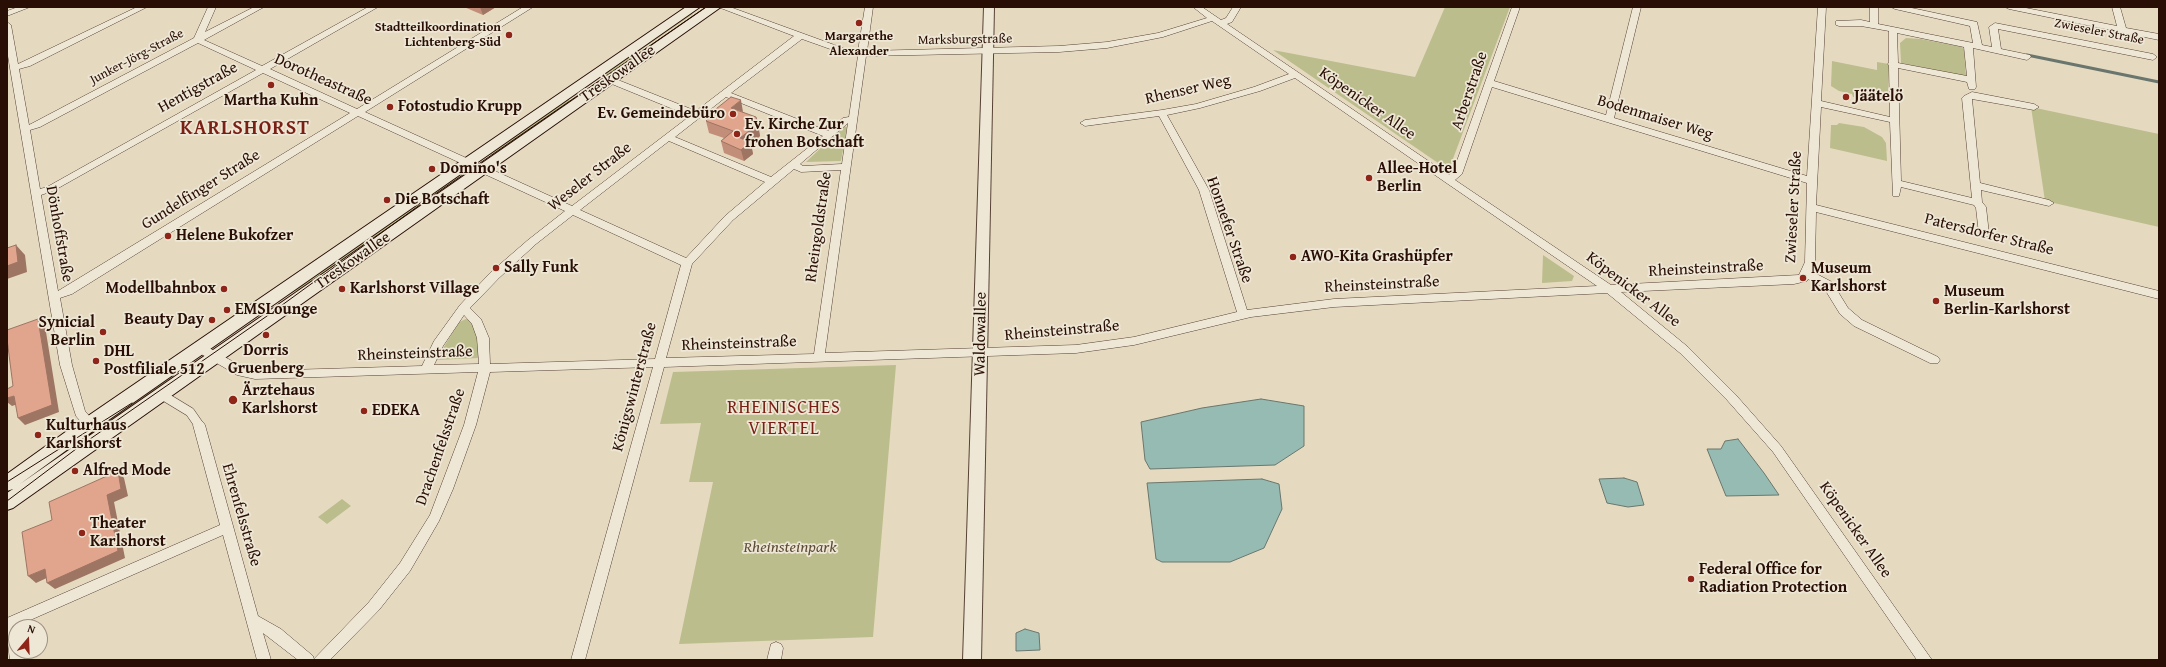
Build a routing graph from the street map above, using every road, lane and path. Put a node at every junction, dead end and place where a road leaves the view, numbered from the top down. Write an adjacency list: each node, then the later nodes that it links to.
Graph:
1 (26, 7): 22 (street)
2 (143, 7): 40 (street)
3 (212, 7): 31 (street)
4 (260, 7): 31 (street, Junker-Jörg-Straße)
5 (374, 7): 41 (street, Hentigstraße)
6 (528, 7): 50 (street, Gundelfinger Straße)
7 (694, 7): 60 (main road, Treskowallee)
8 (715, 7): 43 (main road, Treskowallee)
9 (722, 7): 29 (street, Marksburgstraße)
10 (869, 7): 36 (street, Rheingoldstraße)
11 (989, 7): 35 (street, Waldowallee)
12 (1197, 7): 23 (street, Köpenicker Allee)
13 (1237, 7): 23 (street)
14 (1516, 7): 45 (street, Arberstraße)
15 (1636, 7): 54 (street)
16 (1822, 7): 48 (street, Zwieseler Straße)
17 (1874, 7): 26 (street)
18 (1895, 7): 33 (street)
19 (2009, 7): 21 (street)
20 (2116, 7): 28 (street)
21 (2021, 8): 28 (street)
22 (7, 14)
23 (1217, 21): 35 (street, Marksburgstraße); 42 (street, Köpenicker Allee)
24 (1839, 23): 26 (street)
25 (7, 25): 40 (street, Dönhoffstraße)
26 (1874, 25): 27 (street)
27 (1892, 29): 32 (street); 39 (street)
28 (2122, 29): 30 (street)
29 (801, 35): 36 (street, Marksburgstraße); 46 (street, Weseler Straße)
30 (2159, 36)
31 (198, 40): 41 (street, Dorotheastraße); 57 (street, Junker-Jörg-Straße)
32 (1968, 45): 33 (street); 44 (street)
33 (1978, 47): 34 (street)
34 (1997, 51): 37 (street); 38 (street, Zwieseler Straße)
35 (988, 52): 36 (street, Marksburgstraße); 81 (street, Waldowallee)
36 (862, 54): 53 (street, Rheingoldstraße)
37 (2027, 57)
38 (2152, 57)
39 (1892, 64): 44 (street); 55 (street)
40 (14, 68): 57 (street, Dönhoffstraße)
41 (262, 69): 50 (street, Dorotheastraße); 67 (street, Hentigstraße)
42 (1295, 75): 51 (street, Rhenser Weg); 64 (street, Köpenicker Allee)
43 (610, 80): 52 (street); 60 (main road, Treskowallee)
44 (1971, 80): 47 (street)
45 (1490, 83): 54 (street, Bodenmaiser Weg); 64 (street, Arberstraße)
46 (725, 94): 52 (street, Weseler Straße); 58 (street)
47 (1972, 95): 49 (street); 66 (street)
48 (1816, 103): 55 (street); 65 (street, Zwieseler Straße)
49 (2034, 107)
50 (357, 112): 60 (street, Dorotheastraße); 77 (street, Gundelfinger Straße)
51 (1162, 114): 56 (street, Rhenser Weg); 79 (street, Honnefer Straße)
52 (698, 115): 59 (street, Weseler Straße)
53 (853, 120): 58 (street, Königswinterstraße); 62 (street, Rheingoldstraße)
54 (1609, 120): 65 (street, Bodenmaiser Weg)
55 (1893, 120): 68 (street)
56 (1084, 123)
57 (25, 129): 67 (street, Dönhoffstraße)
58 (829, 135): 61 (street, Königswinterstraße)
59 (668, 138): 63 (street); 71 (street, Weseler Straße)
60 (475, 166): 71 (street, Dorotheastraße); 80 (main road, Treskowallee); 82 (main road, Treskowallee)
61 (794, 166): 62 (street); 63 (street, Königswinterstraße)
62 (846, 167): 83 (street, Rheingoldstraße)
63 (772, 180): 73 (street, Königswinterstraße)
64 (1448, 180): 75 (street, Köpenicker Allee)
65 (1812, 181): 70 (street, Zwieseler Straße)
66 (1975, 185): 68 (street); 69 (street)
67 (36, 193): 77 (street, Dönhoffstraße)
68 (1977, 203): 72 (street)
69 (2049, 203)
70 (1811, 207): 74 (street, Zwieseler Straße); 76 (street, Patersdorfer Straße)
71 (573, 211): 73 (street, Dorotheastraße); 78 (street, Weseler Straße)
72 (1984, 234)
73 (687, 263): 85 (street, Königswinterstraße)
74 (1806, 273): 75 (street, Rheinsteinstraße); 84 (street, Zwieseler Straße)
75 (1609, 290): 79 (street, Rheinsteinstraße); 102 (street, Köpenicker Allee)
76 (2159, 295)
77 (53, 297): 89 (street, Dönhoffstraße)
78 (464, 308): 86 (street, Drachenfelsstraße); 87 (street, Weseler Straße)
79 (1243, 314): 81 (street, Rheinsteinstraße)
80 (200, 348): 82 (street, Rheinsteinstraße); 89 (main road, Treskowallee)
81 (980, 353): 83 (street, Rheinsteinstraße); 101 (street, Waldowallee)
82 (215, 358): 87 (street, Rheinsteinstraße); 88 (main road, Treskowallee)
83 (819, 358): 85 (street, Rheinsteinstraße)
84 (1934, 360)
85 (659, 363): 86 (street, Rheinsteinstraße); 100 (street, Königswinterstraße)
86 (485, 368): 87 (street, Rheinsteinstraße); 99 (street, Drachenfelsstraße)
87 (426, 370)
88 (162, 395): 90 (street, Ehrenfelsstraße); 91 (main road, Treskowallee)
89 (91, 423): 91 (street, Dönhoffstraße); 92 (main road, Treskowallee)
90 (199, 425): 94 (street, Ehrenfelsstraße)
91 (107, 434): 93 (main road, Treskowallee)
92 (7, 484)
93 (7, 503)
94 (226, 528): 95 (street); 96 (street, Ehrenfelsstraße)
95 (12, 619)
96 (254, 620): 97 (street, Ehrenfelsstraße); 98 (street)
97 (264, 660)
98 (308, 660)
99 (321, 660)
100 (578, 660)
101 (972, 660)
102 (1925, 660)

